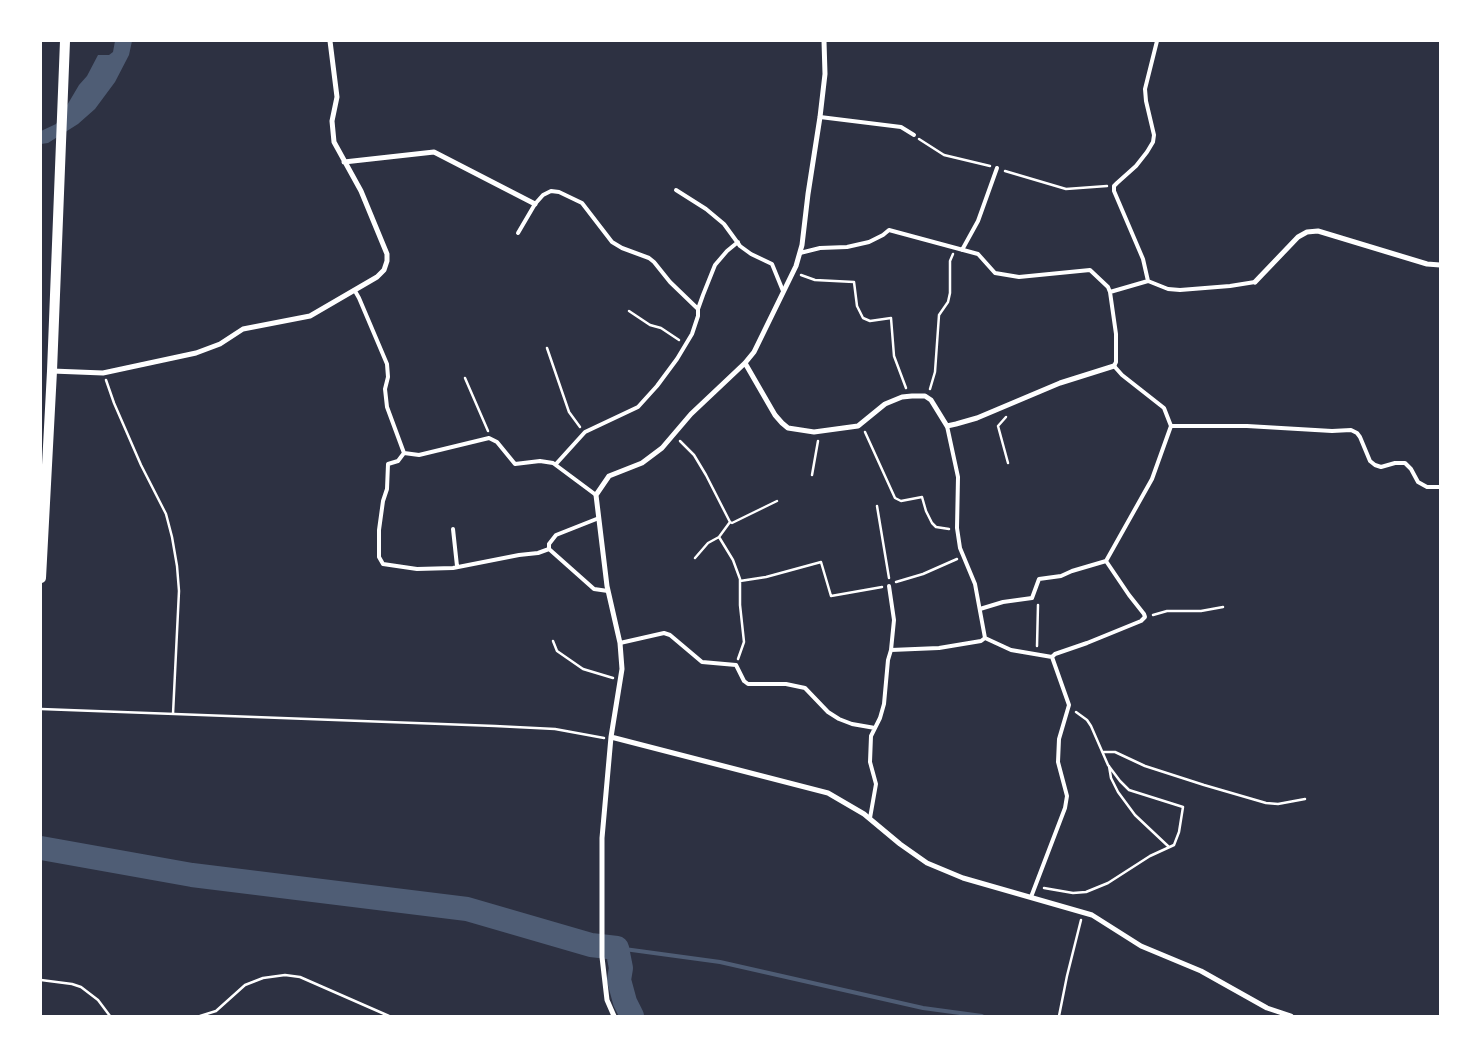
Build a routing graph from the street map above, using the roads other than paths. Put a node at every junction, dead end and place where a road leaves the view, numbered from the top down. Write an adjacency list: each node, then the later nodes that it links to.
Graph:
1 (65, 41): 24 (main road)
2 (330, 41): 7 (street)
3 (824, 41): 5 (street)
4 (1158, 41): 16 (lane)
5 (820, 117): 6 (lane); 14 (street)
6 (914, 135)
7 (344, 162): 10 (street); 18 (street)
8 (997, 168): 13 (lane)
9 (676, 190): 12 (lane)
10 (535, 204): 11 (lane); 21 (lane)
11 (518, 233)
12 (738, 242): 19 (lane); 21 (lane)
13 (962, 250): 14 (lane); 20 (lane)
14 (800, 254): 19 (street)
15 (1440, 265): 17 (street)
16 (1148, 281): 17 (lane); 20 (lane)
17 (1254, 282)
18 (355, 291): 24 (street); 27 (lane)
19 (783, 292): 22 (street)
20 (1110, 292): 23 (lane)
21 (698, 309): 28 (lane)
22 (745, 363): 25 (street); 30 (street)
23 (1114, 366): 25 (street); 26 (lane)
24 (52, 371): 36 (main road)
25 (947, 426): 39 (lane)
26 (1171, 426): 29 (lane); 34 (lane)
27 (404, 453): 28 (lane); 35 (lane)
28 (556, 464): 30 (lane)
29 (1440, 487)
30 (596, 495): 31 (street)
31 (598, 518): 33 (lane); 38 (street)
32 (453, 529): 35 (lane)
33 (549, 550): 35 (lane); 38 (lane)
34 (1106, 560): 39 (lane); 43 (lane)
35 (458, 566)
36 (41, 578)
37 (889, 586): 42 (lane)
38 (608, 591): 41 (street)
39 (980, 609): 40 (lane)
40 (985, 638): 42 (lane); 43 (lane)
41 (620, 643): 44 (lane); 45 (street)
42 (891, 650): 44 (lane)
43 (1052, 657): 47 (lane)
44 (874, 728): 46 (lane)
45 (611, 738): 46 (street); 48 (street)
46 (870, 818): 47 (street)
47 (1031, 897): 49 (street)
48 (614, 1016)
49 (1291, 1016)

